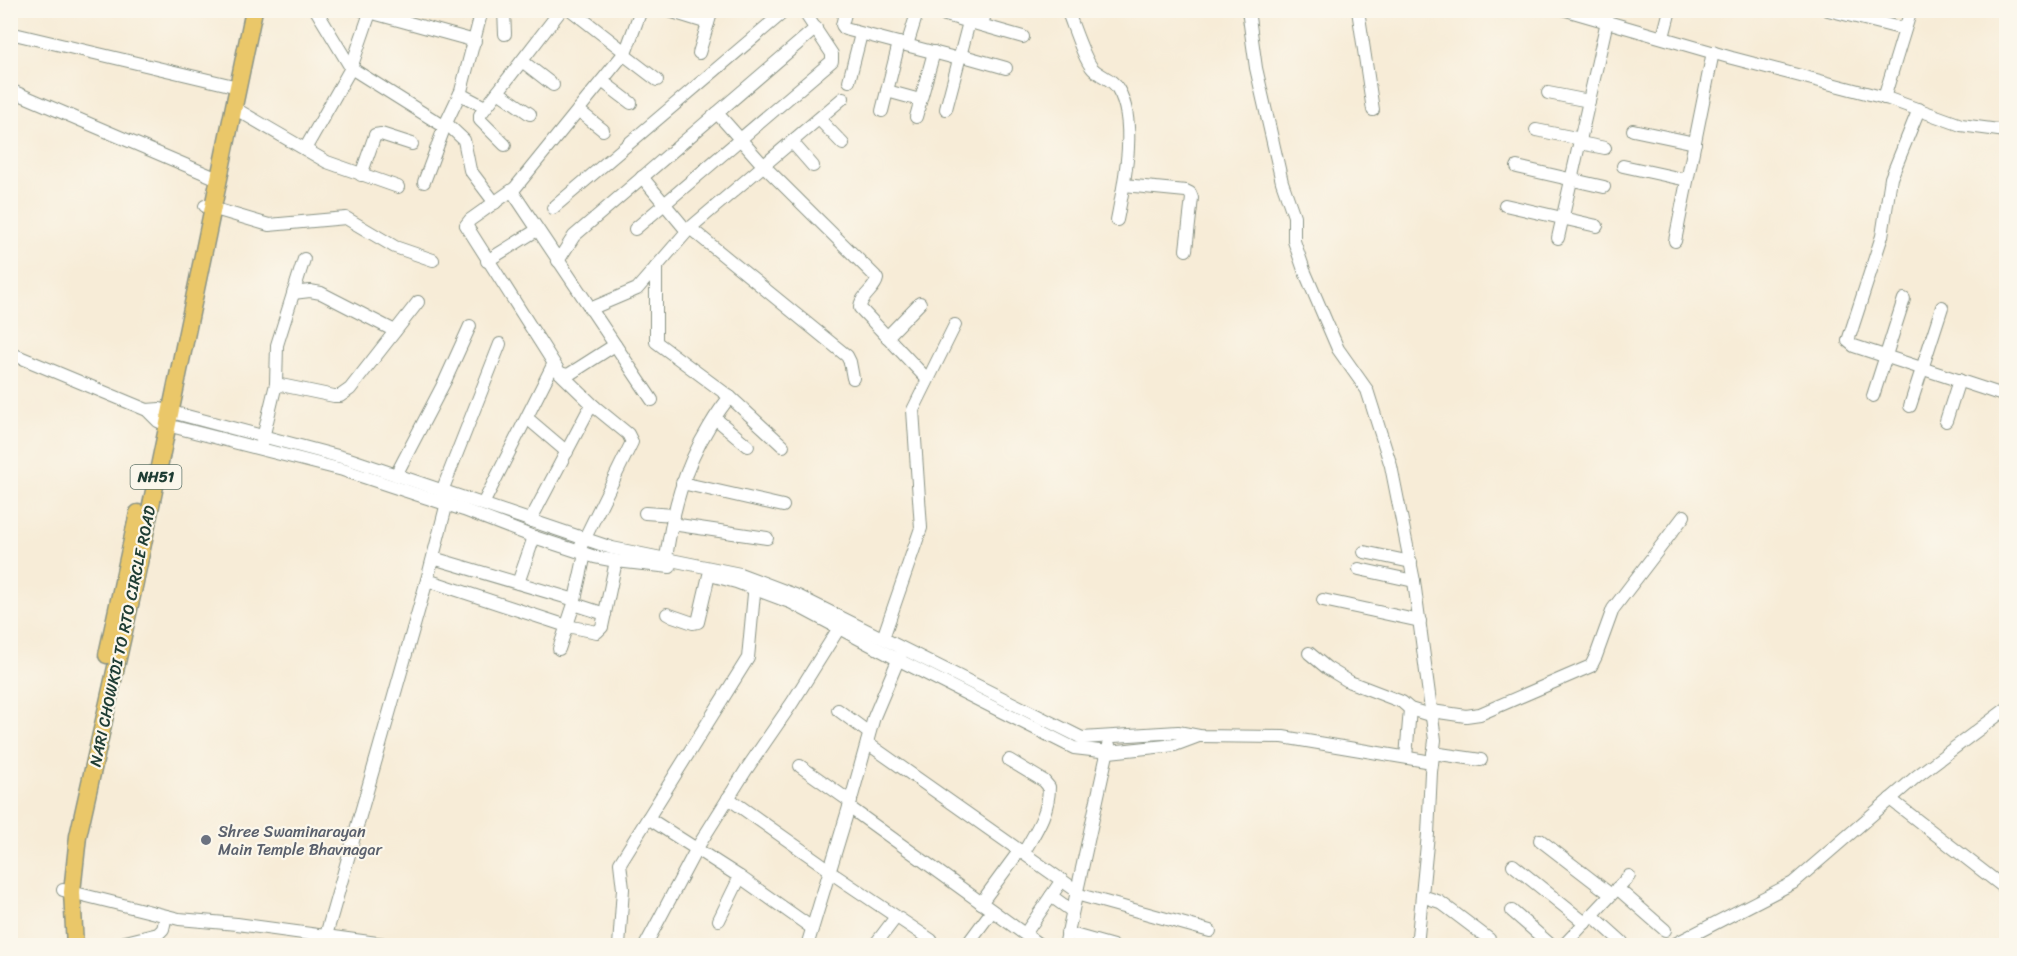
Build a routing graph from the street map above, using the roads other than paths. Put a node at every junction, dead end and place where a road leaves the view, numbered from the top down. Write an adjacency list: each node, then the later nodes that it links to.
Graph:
1 (245, 10): 49 (highway, NH51)
2 (254, 10): 49 (highway, NARI CHOWKDI TO RTO CIRCLE ROAD / NH51)
3 (316, 10): 44 (street)
4 (482, 10): 36 (street)
5 (504, 10): 32 (street)
6 (561, 10): 43 (street)
7 (571, 10): 41 (street)
8 (641, 10): 41 (street)
9 (666, 10): 27 (street)
10 (712, 10): 27 (street)
11 (786, 10): 104 (street)
12 (803, 10): 29 (street)
13 (846, 10): 33 (street)
14 (918, 10): 37 (street)
15 (928, 10): 25 (street)
16 (986, 10): 28 (street)
17 (1067, 10): 96 (street)
18 (1248, 10): 170 (street)
19 (1358, 10): 66 (street)
20 (1566, 10): 26 (street)
21 (1670, 10): 35 (street)
22 (1828, 10): 30 (street)
23 (1911, 10): 30 (street)
24 (368, 11): 36 (street); 44 (street)
25 (947, 13): 28 (street)
26 (1607, 21): 35 (street); 59 (street)
27 (708, 23): 38 (street)
28 (975, 24): 34 (street); 42 (street)
29 (816, 28): 68 (street); 77 (street)
30 (1904, 29): 57 (street)
31 (10, 33): 49 (street)
32 (505, 34)
33 (861, 34): 37 (street); 48 (street)
34 (1023, 37)
35 (1663, 37): 40 (street)
36 (475, 41): 55 (street)
37 (903, 44): 39 (street); 52 (street)
38 (699, 52)
39 (934, 52): 42 (street); 58 (street)
40 (1713, 52): 57 (street); 80 (street)
41 (624, 53): 46 (street); 47 (street)
42 (960, 57): 45 (street); 63 (street)
43 (522, 61): 50 (street); 53 (street)
44 (351, 68): 72 (street); 85 (street)
45 (1006, 68)
46 (657, 80)
47 (602, 81): 60 (street); 65 (street)
48 (849, 81)
49 (234, 86): 62 (highway, NARI CHOWKDI TO RTO CIRCLE ROAD / NH51); 91 (highway, NH51)
50 (553, 86)
51 (10, 90): 91 (street)
52 (887, 91): 58 (street); 67 (street)
53 (498, 92): 61 (street); 69 (street)
54 (1548, 93): 59 (street)
55 (460, 94): 61 (street); 72 (street)
56 (843, 98): 71 (street)
57 (1884, 98): 64 (street)
58 (921, 100): 70 (street)
59 (1589, 101): 78 (street)
60 (631, 103)
61 (485, 107): 83 (street)
62 (234, 108): 85 (street); 103 (highway, NARI CHOWKDI TO RTO CIRCLE ROAD / NH51)
63 (946, 109)
64 (1919, 109): 76 (street); 132 (street)
65 (578, 110): 73 (street); 99 (street)
66 (1373, 110)
67 (882, 111)
68 (717, 113): 77 (street); 92 (street)
69 (530, 114)
70 (916, 117)
71 (819, 119): 79 (street); 82 (street)
72 (445, 124): 95 (street); 100 (street)
73 (603, 130)
74 (1536, 130): 78 (street)
75 (1633, 130): 80 (street)
76 (2007, 131)
77 (741, 139): 86 (street); 101 (street)
78 (1581, 141): 84 (street); 93 (street)
79 (792, 142): 86 (street); 87 (street)
80 (1695, 143): 94 (street)
81 (412, 144): 90 (street)
82 (843, 144)
83 (505, 145)
84 (1605, 148)
85 (304, 149): 90 (street)
86 (764, 166): 109 (street); 128 (street)
87 (813, 166)
88 (1623, 166): 94 (street)
89 (1517, 167): 93 (street)
90 (361, 175): 98 (street)
91 (211, 176): 103 (highway, NH51)
92 (642, 177): 101 (street); 117 (street)
93 (1572, 179): 97 (street); 105 (street)
94 (1687, 180): 112 (street)
95 (424, 182)
96 (1124, 185): 106 (street); 113 (street)
97 (1604, 186)
98 (398, 187)
99 (512, 191): 100 (street); 110 (street)
100 (495, 202): 116 (street)
101 (664, 204): 108 (street); 109 (street)
102 (1505, 205): 105 (street)
103 (209, 207): 115 (street); 145 (highway, NARI CHOWKDI TO RTO CIRCLE ROAD / NH51)
104 (553, 208)
105 (1563, 218): 107 (street); 111 (street)
106 (1117, 220)
107 (1597, 226)
108 (635, 229)
109 (689, 229): 118 (street); 135 (street)
110 (537, 230): 116 (street); 117 (street)
111 (1558, 238)
112 (1675, 241)
113 (1186, 250)
114 (304, 259): 119 (street)
115 (433, 260)
116 (487, 261): 134 (street)
117 (558, 261): 124 (street)
118 (656, 267): 124 (street); 141 (street)
119 (293, 293): 127 (street); 138 (street)
120 (1904, 299): 132 (street)
121 (418, 302): 127 (street)
122 (920, 303): 128 (street)
123 (1942, 307): 133 (street)
124 (590, 309): 130 (street)
125 (955, 325): 136 (street)
126 (470, 326): 153 (street)
127 (395, 331): 138 (street)
128 (887, 337): 136 (street)
129 (500, 344): 155 (street)
130 (615, 345): 134 (street); 142 (street)
131 (10, 353): 145 (street)
132 (1886, 357): 133 (street); 139 (street)
133 (1922, 368): 137 (street); 144 (street)
134 (557, 370): 143 (street); 146 (street)
135 (853, 378)
136 (927, 379): 184 (street)
137 (1959, 380): 140 (street); 148 (street)
138 (276, 384): 149 (street)
139 (1873, 396)
140 (2007, 396)
141 (730, 398): 147 (street); 151 (street)
142 (652, 400)
143 (594, 406): 152 (street); 164 (street)
144 (1910, 406)
145 (160, 415): 149 (street); 214 (highway, NARI CHOWKDI TO RTO CIRCLE ROAD / NH51)
146 (527, 418): 152 (street); 156 (street)
147 (715, 418): 150 (street); 154 (street)
148 (1946, 422)
149 (262, 442): 153 (street); 155 (street)
150 (748, 446)
151 (783, 446)
152 (567, 452): 161 (street)
153 (396, 475): 155 (street)
154 (682, 483): 157 (street); 160 (street)
155 (446, 496): 156 (street); 162 (street); 167 (street)
156 (483, 504): 161 (street)
157 (783, 506)
158 (645, 513): 160 (street)
159 (1684, 516): 191 (street)
160 (673, 520): 163 (street); 169 (street)
161 (530, 521): 164 (street)
162 (534, 537): 166 (street); 175 (street)
163 (768, 538)
164 (585, 539): 166 (street); 169 (street)
165 (1364, 552): 170 (street)
166 (581, 553): 168 (street); 178 (street)
167 (433, 558): 173 (street); 175 (street)
168 (616, 561): 169 (street); 179 (street)
169 (671, 562): 172 (street); 176 (street)
170 (1411, 562): 174 (street)
171 (1359, 569): 174 (street)
172 (709, 575): 176 (street); 180 (street)
173 (427, 580): 182 (street); 233 (street)
174 (1414, 580): 181 (street)
175 (518, 583): 178 (street)
176 (754, 584): 183 (street); 184 (street); 204 (street)
177 (1323, 600): 181 (street)
178 (574, 602): 179 (street); 182 (street)
179 (605, 614): 182 (street)
180 (668, 614)
181 (1419, 621): 191 (street)
182 (567, 626): 185 (street)
183 (839, 628): 187 (street); 201 (street)
184 (883, 638): 187 (street)
185 (559, 649)
186 (1309, 653): 188 (street)
187 (901, 654): 193 (street); 194 (street); 195 (street)
188 (1410, 709): 191 (street); 196 (street)
189 (2007, 709): 202 (street)
190 (838, 710): 193 (street)
191 (1433, 713): 197 (street)
192 (1199, 736): 194 (street); 195 (street); 196 (street)
193 (868, 738): 203 (street); 207 (street)
194 (1109, 738): 195 (street)
195 (1109, 752): 216 (street)
196 (1406, 757): 197 (street)
197 (1432, 757): 199 (street); 218 (street)
198 (1009, 760): 207 (street)
199 (1481, 760)
200 (800, 766): 203 (street)
201 (728, 798): 206 (street); 209 (street)
202 (1890, 799): 213 (street); 250 (street)
203 (850, 805): 209 (street); 219 (street)
204 (648, 818): 206 (street); 239 (street)
205 (1540, 840): 215 (street)
206 (697, 848): 210 (street); 240 (street)
207 (1022, 851): 212 (street); 219 (street)
208 (1513, 865): 225 (street)
209 (830, 871): 224 (street); 227 (street)
210 (740, 876): 226 (street); 227 (street)
211 (1629, 876): 215 (street)
212 (1062, 880): 216 (street); 217 (street)
213 (2007, 889)
214 (68, 891): 223 (street); 235 (highway, NH51); 236 (highway, NARI CHOWKDI TO RTO CIRCLE ROAD / NH51)
215 (1613, 891): 225 (street); 228 (street)
216 (1076, 892): 221 (street); 229 (street)
217 (1052, 896): 221 (street); 230 (street)
218 (1422, 896): 232 (street); 247 (street)
219 (981, 903): 220 (street)
220 (992, 911): 230 (street); 244 (street)
221 (1072, 911): 231 (street)
222 (1512, 911): 248 (street)
223 (166, 916): 233 (street); 237 (street)
224 (896, 916): 242 (street); 243 (street)
225 (1588, 919): 234 (street); 249 (street)
226 (719, 920)
227 (812, 928): 241 (street)
228 (1665, 930)
229 (1210, 931)
230 (1025, 934): 245 (street)
231 (1066, 939): 246 (street)
232 (1489, 939)
233 (325, 941): 238 (street)
234 (1622, 942)
235 (65, 945)
236 (75, 945)
237 (109, 945)
238 (399, 945)
239 (619, 945)
240 (645, 945)
241 (807, 945)
242 (874, 945)
243 (935, 945)
244 (966, 945)
245 (1041, 945)
246 (1113, 945)
247 (1417, 945)
248 (1552, 945)
249 (1563, 945)
250 (1671, 945)

